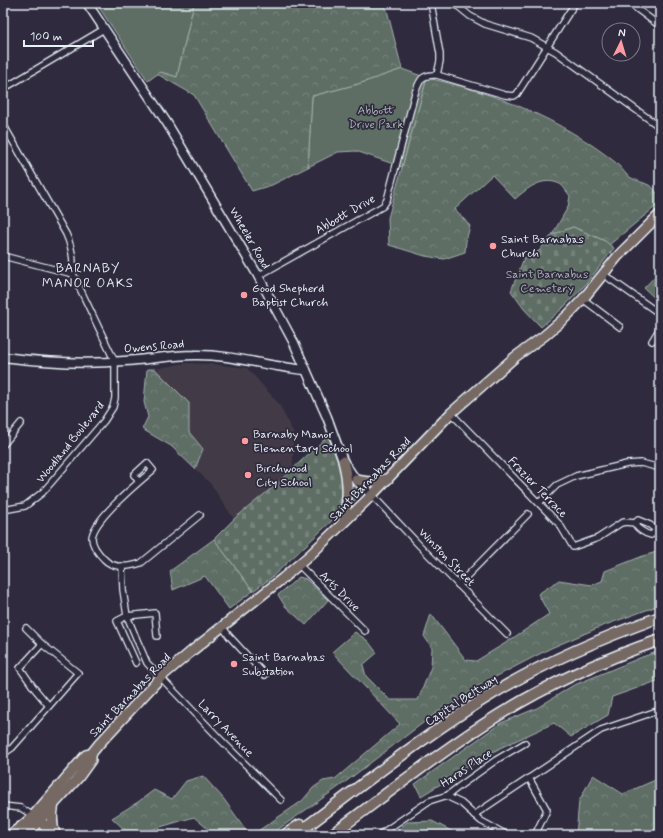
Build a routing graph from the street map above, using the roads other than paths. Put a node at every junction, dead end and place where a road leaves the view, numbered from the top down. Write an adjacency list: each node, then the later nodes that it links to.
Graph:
1 (87, 3): 7 (main road, Wheeler Road)
2 (431, 3): 9 (street)
3 (454, 3): 8 (street)
4 (575, 3): 8 (street)
5 (629, 3): 6 (street)
6 (660, 26)
7 (104, 29): 10 (street); 17 (main road, Wheeler Road)
8 (548, 48): 9 (street); 12 (street)
9 (437, 75): 17 (street, Abbott Drive)
10 (3, 88)
11 (3, 124): 15 (street, Woodland Boulevard)
12 (660, 127)
13 (660, 214): 16 (main road, Saint Barnabas Road)
14 (3, 256): 15 (street)
15 (73, 274): 24 (street, Woodland Boulevard)
16 (603, 274): 18 (main road, Saint Barnabas Road); 19 (street)
17 (258, 276): 25 (main road, Wheeler Road)
18 (583, 299): 20 (street); 26 (main road, Saint Barnabas Road)
19 (660, 314)
20 (620, 327)
21 (660, 328): 22 (street)
22 (652, 341)
23 (3, 357): 24 (main road, Owens Road)
24 (115, 362): 25 (main road, Owens Road); 36 (street, Woodland Boulevard)
25 (306, 370): 29 (main road, Wheeler Road)
26 (451, 413): 31 (main road, Saint Barnabas Road); 35 (street, Frazier Terrace)
27 (21, 423): 28 (street)
28 (3, 445)
29 (343, 461): 32 (main road, Wheeler Road); 39 (main road)
30 (660, 468): 35 (street)
31 (388, 478): 32 (main road); 34 (main road, Saint Barnabas Road)
32 (356, 480): 34 (main road, Wheeler Road)
33 (139, 482): 33 (street); 42 (street)
34 (372, 495): 39 (main road, Saint Barnabas Road); 43 (street, Winston Street)
35 (539, 503): 40 (street, Frazier Terrace)
36 (3, 510)
37 (528, 514): 43 (street)
38 (200, 515): 42 (street)
39 (343, 523): 41 (main road, Saint Barnabas Road)
40 (635, 523)
41 (298, 565): 46 (main road, Saint Barnabas Road); 48 (street, Arts Drive)
42 (122, 566): 44 (street, Larry Avenue)
43 (458, 585): 49 (street, Winston Street)
44 (128, 616): 50 (street); 53 (street); 54 (street, Larry Avenue)
45 (660, 617): 61 (highway, Capital Beltway)
46 (222, 626): 54 (main road, Saint Barnabas Road); 55 (street)
47 (26, 628): 52 (street)
48 (365, 631)
49 (507, 634)
50 (157, 636)
51 (660, 640): 74 (highway)
52 (42, 644): 56 (street); 56 (street)
53 (136, 663)
54 (158, 674): 60 (main road, Saint Barnabas Road); 64 (street, Larry Avenue)
55 (265, 675)
56 (49, 706): 59 (street)
57 (660, 710): 62 (street)
58 (525, 743): 63 (street, Haras Place)
59 (3, 754)
60 (91, 754): 66 (main road, Saint Barnabas Road); 68 (main road, Saint Barnabas Road)
61 (396, 760): 72 (highway); 73 (highway, Capital Beltway)
62 (528, 778): 67 (street); 77 (street)
63 (446, 796): 67 (street); 75 (street, Haras Place)
64 (281, 800)
65 (3, 806): 68 (street)
66 (53, 806): 68 (main road, Saint Barnabas Road); 71 (highway)
67 (474, 815): 76 (street)
68 (37, 818): 69 (main road, Saint Barnabas Road); 71 (highway)
69 (25, 830): 70 (highway)
70 (12, 835)
71 (55, 835)
72 (285, 835)
73 (295, 835)
74 (331, 835)
75 (379, 835)
76 (507, 835)
77 (535, 835)

